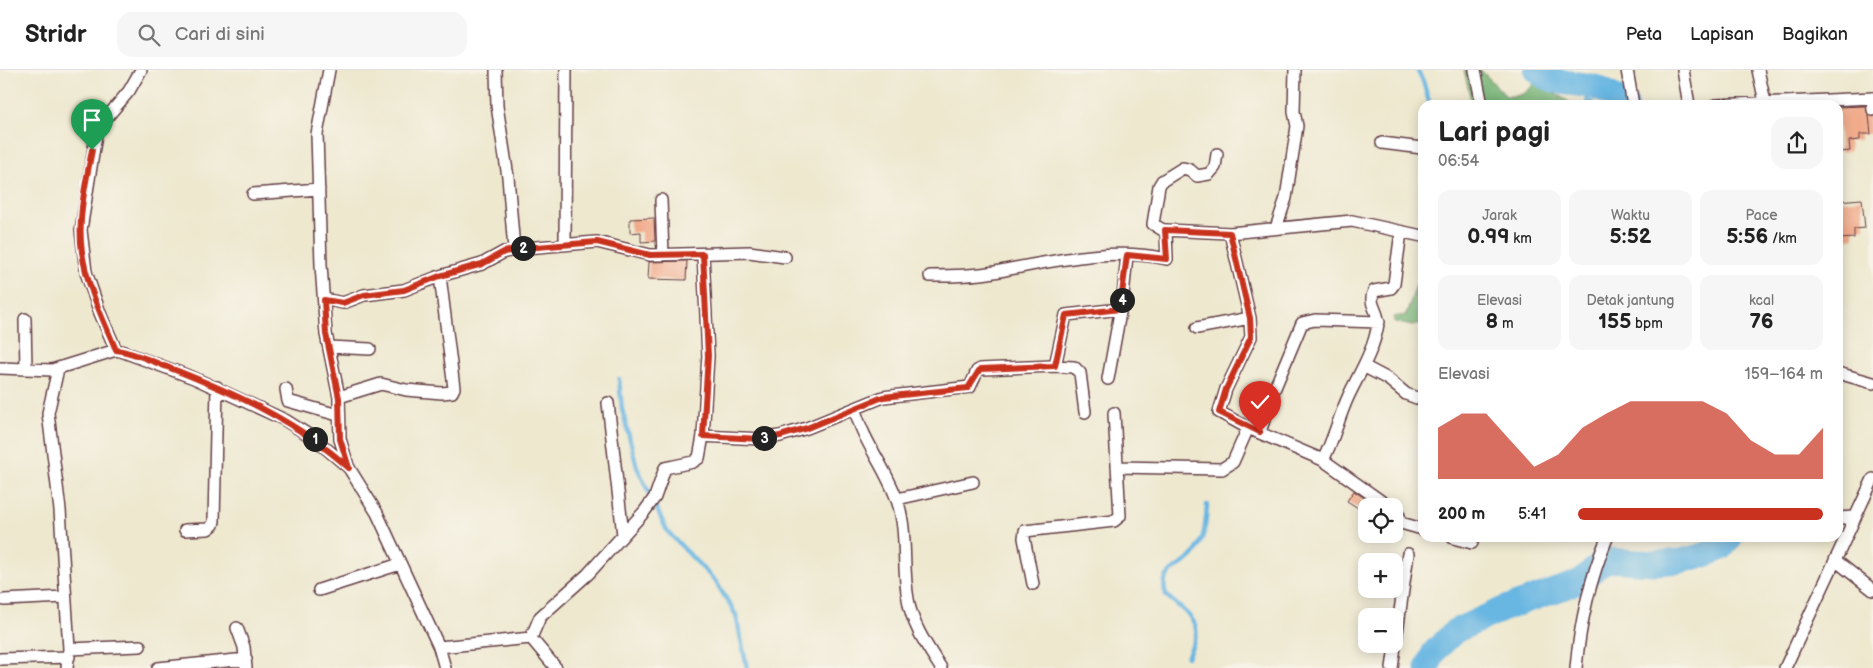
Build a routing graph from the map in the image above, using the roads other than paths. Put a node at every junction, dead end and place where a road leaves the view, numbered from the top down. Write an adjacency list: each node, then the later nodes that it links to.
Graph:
1 (142, 70): 43 (street)
2 (329, 70): 20 (street)
3 (496, 70): 29 (street)
4 (566, 70): 28 (street)
5 (1295, 70): 23 (street)
6 (1475, 70): 11 (street)
7 (1627, 70): 12 (street)
8 (1683, 70): 13 (street)
9 (1758, 70): 14 (street)
10 (1873, 98): 15 (street); 16 (street)
11 (1481, 100)
12 (1632, 100)
13 (1688, 100)
14 (1765, 100)
15 (1835, 100)
16 (1873, 110)
17 (1382, 143): 18 (street)
18 (1418, 148)
19 (1217, 154): 24 (street)
20 (319, 189): 21 (street); 36 (street)
21 (253, 194)
22 (661, 200): 31 (street)
23 (1276, 228): 25 (street); 26 (street)
24 (1165, 230): 26 (street); 32 (street)
25 (1400, 232): 27 (street); 40 (street)
26 (1230, 233): 38 (street)
27 (1418, 235)
28 (565, 244): 29 (street); 31 (street)
29 (514, 249): 34 (street)
30 (703, 254): 31 (street); 33 (street); 64 (street)
31 (663, 255)
32 (1127, 255): 35 (street); 37 (street)
33 (785, 257)
34 (440, 276): 36 (street); 55 (street)
35 (930, 276)
36 (324, 300): 42 (street)
37 (1120, 309): 45 (street); 51 (street)
38 (1250, 318): 41 (street); 62 (street)
39 (24, 319): 48 (street)
40 (1378, 322): 46 (street); 63 (street)
41 (1197, 328)
42 (329, 347): 44 (street); 55 (street)
43 (116, 350): 49 (street); 53 (street)
44 (370, 350)
45 (1055, 366): 58 (street); 59 (street)
46 (1365, 367): 56 (street); 65 (street)
47 (0, 368): 48 (street)
48 (26, 369): 49 (street)
49 (58, 369): 87 (street)
50 (1843, 374): 52 (street)
51 (1108, 379)
52 (1873, 383)
53 (216, 387): 67 (street); 76 (street)
54 (286, 389): 61 (street)
55 (339, 398): 61 (street)
56 (1418, 398)
57 (608, 404): 77 (street)
58 (855, 410): 64 (street); 71 (street)
59 (1085, 412)
60 (1114, 413): 66 (street)
61 (338, 415): 67 (street)
62 (1248, 428): 63 (street); 66 (street)
63 (1260, 432): 65 (street)
64 (703, 436): 77 (street)
65 (1323, 460): 70 (street)
66 (1117, 467): 84 (street)
67 (349, 468): 83 (street)
68 (1873, 478): 72 (street)
69 (973, 482): 71 (street)
70 (1377, 498)
71 (897, 499): 99 (street)
72 (1855, 517): 73 (street); 82 (street)
73 (1843, 518)
74 (1403, 524): 75 (street)
75 (1418, 528)
76 (185, 530)
77 (623, 535): 90 (street)
78 (1468, 542): 80 (street)
79 (1605, 542): 101 (street)
80 (1472, 543)
81 (1408, 554): 100 (street)
82 (1835, 560): 86 (street); 102 (street)
83 (400, 564): 85 (street); 92 (street)
84 (1033, 584)
85 (319, 590)
86 (1873, 590)
87 (65, 597): 88 (street); 93 (street)
88 (4, 600)
89 (237, 628): 95 (street)
90 (531, 638): 92 (street); 98 (street)
91 (140, 646): 93 (street)
92 (440, 647): 97 (street)
93 (68, 658): 94 (street)
94 (0, 659)
95 (246, 663): 96 (street)
96 (158, 668)
97 (445, 668)
98 (556, 668)
99 (940, 668)
100 (1392, 668)
101 (1576, 668)
102 (1785, 668)

